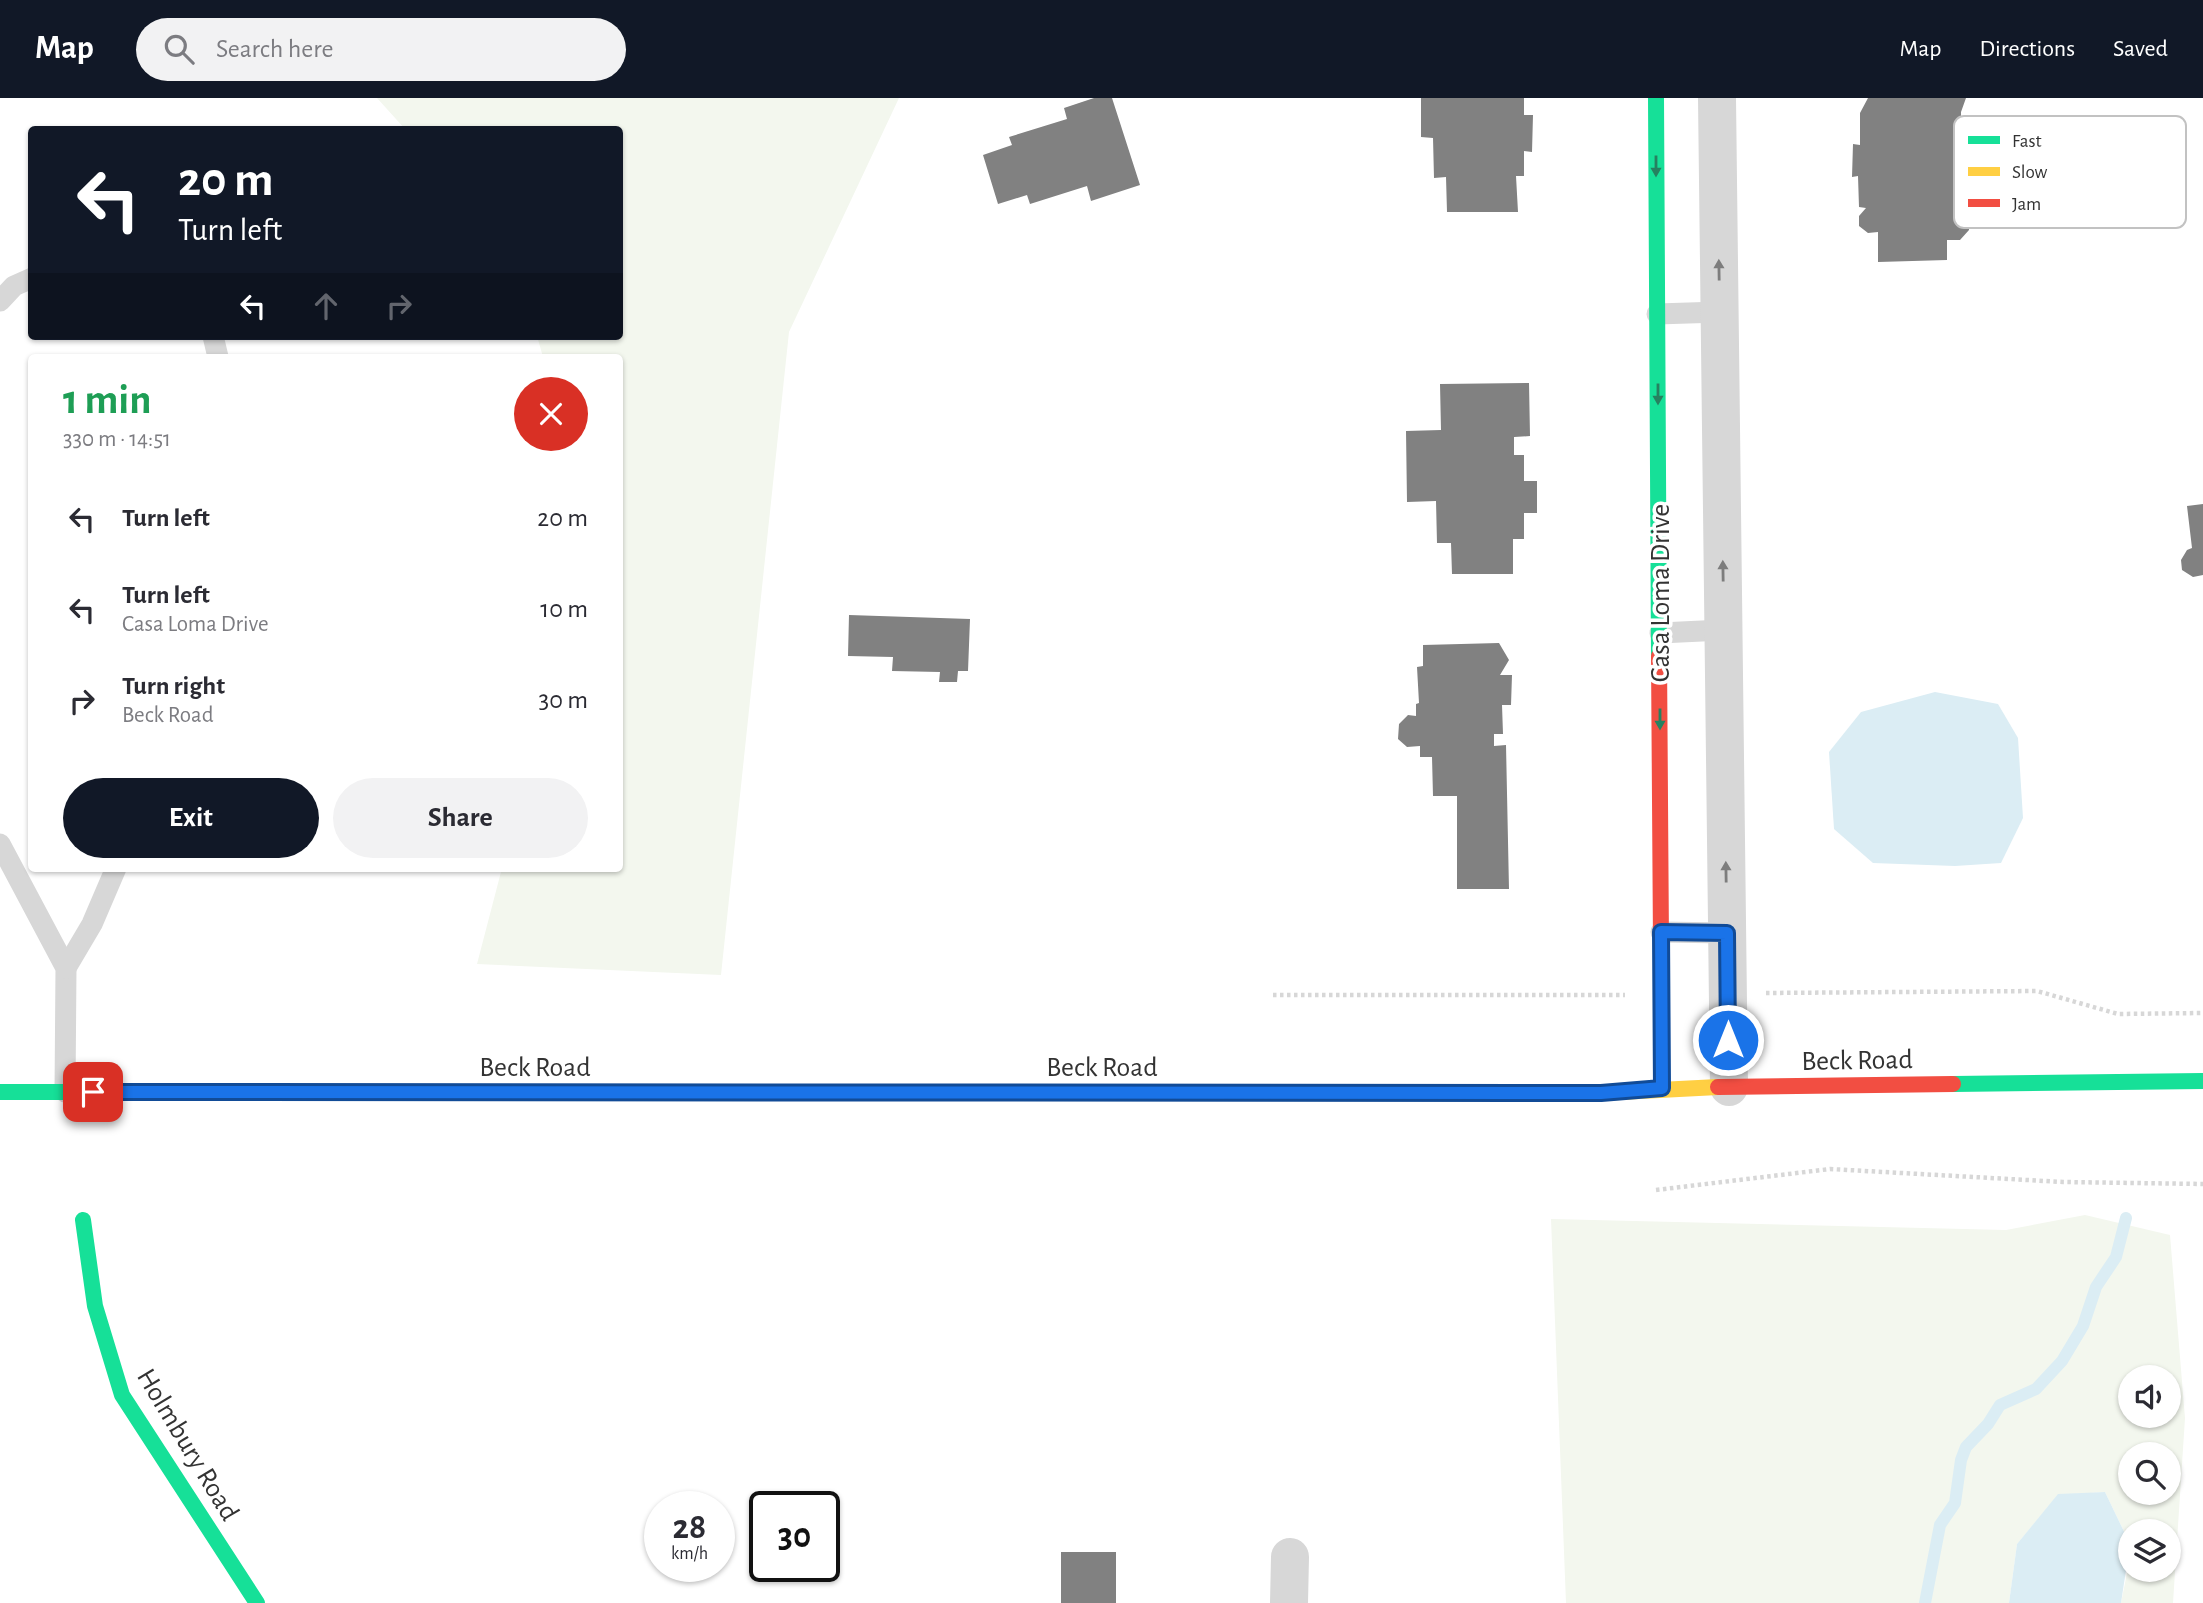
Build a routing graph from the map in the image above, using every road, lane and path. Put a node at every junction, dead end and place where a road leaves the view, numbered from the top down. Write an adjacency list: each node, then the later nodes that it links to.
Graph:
1 (1656, 98): 6 (main road, Casa Loma Drive, one-way to 6)
2 (1717, 98): 5 (street, one-way to 2)
3 (28, 280): 4 (lane)
4 (0, 301)
5 (1720, 312): 6 (lane); 7 (street, one-way to 5)
6 (1657, 314): 8 (main road, Casa Loma Drive, one-way to 8)
7 (1723, 630): 8 (lane); 12 (street, one-way to 7)
8 (1660, 633): 11 (main road, Casa Loma Drive, one-way to 11)
9 (0, 844): 13 (lane)
10 (114, 872): 13 (lane)
11 (1661, 932): 12 (lane); 18 (main road, Casa Loma Drive)
12 (1727, 933): 17 (street)
13 (65, 968): 20 (lane)
14 (2076, 1002): 15 (path)
15 (2203, 1013)
16 (2203, 1081): 17 (main road, Beck Road)
17 (1729, 1087): 18 (main road, Beck Road)
18 (1662, 1088): 20 (main road, Beck Road)
19 (0, 1092): 20 (main road, Beck Road)
20 (65, 1092)
21 (2203, 1184): 22 (path)
22 (1656, 1189)
23 (83, 1220): 25 (main road, Holmbury Road)
24 (1290, 1557): 26 (street)
25 (257, 1603)
26 (1289, 1603)

